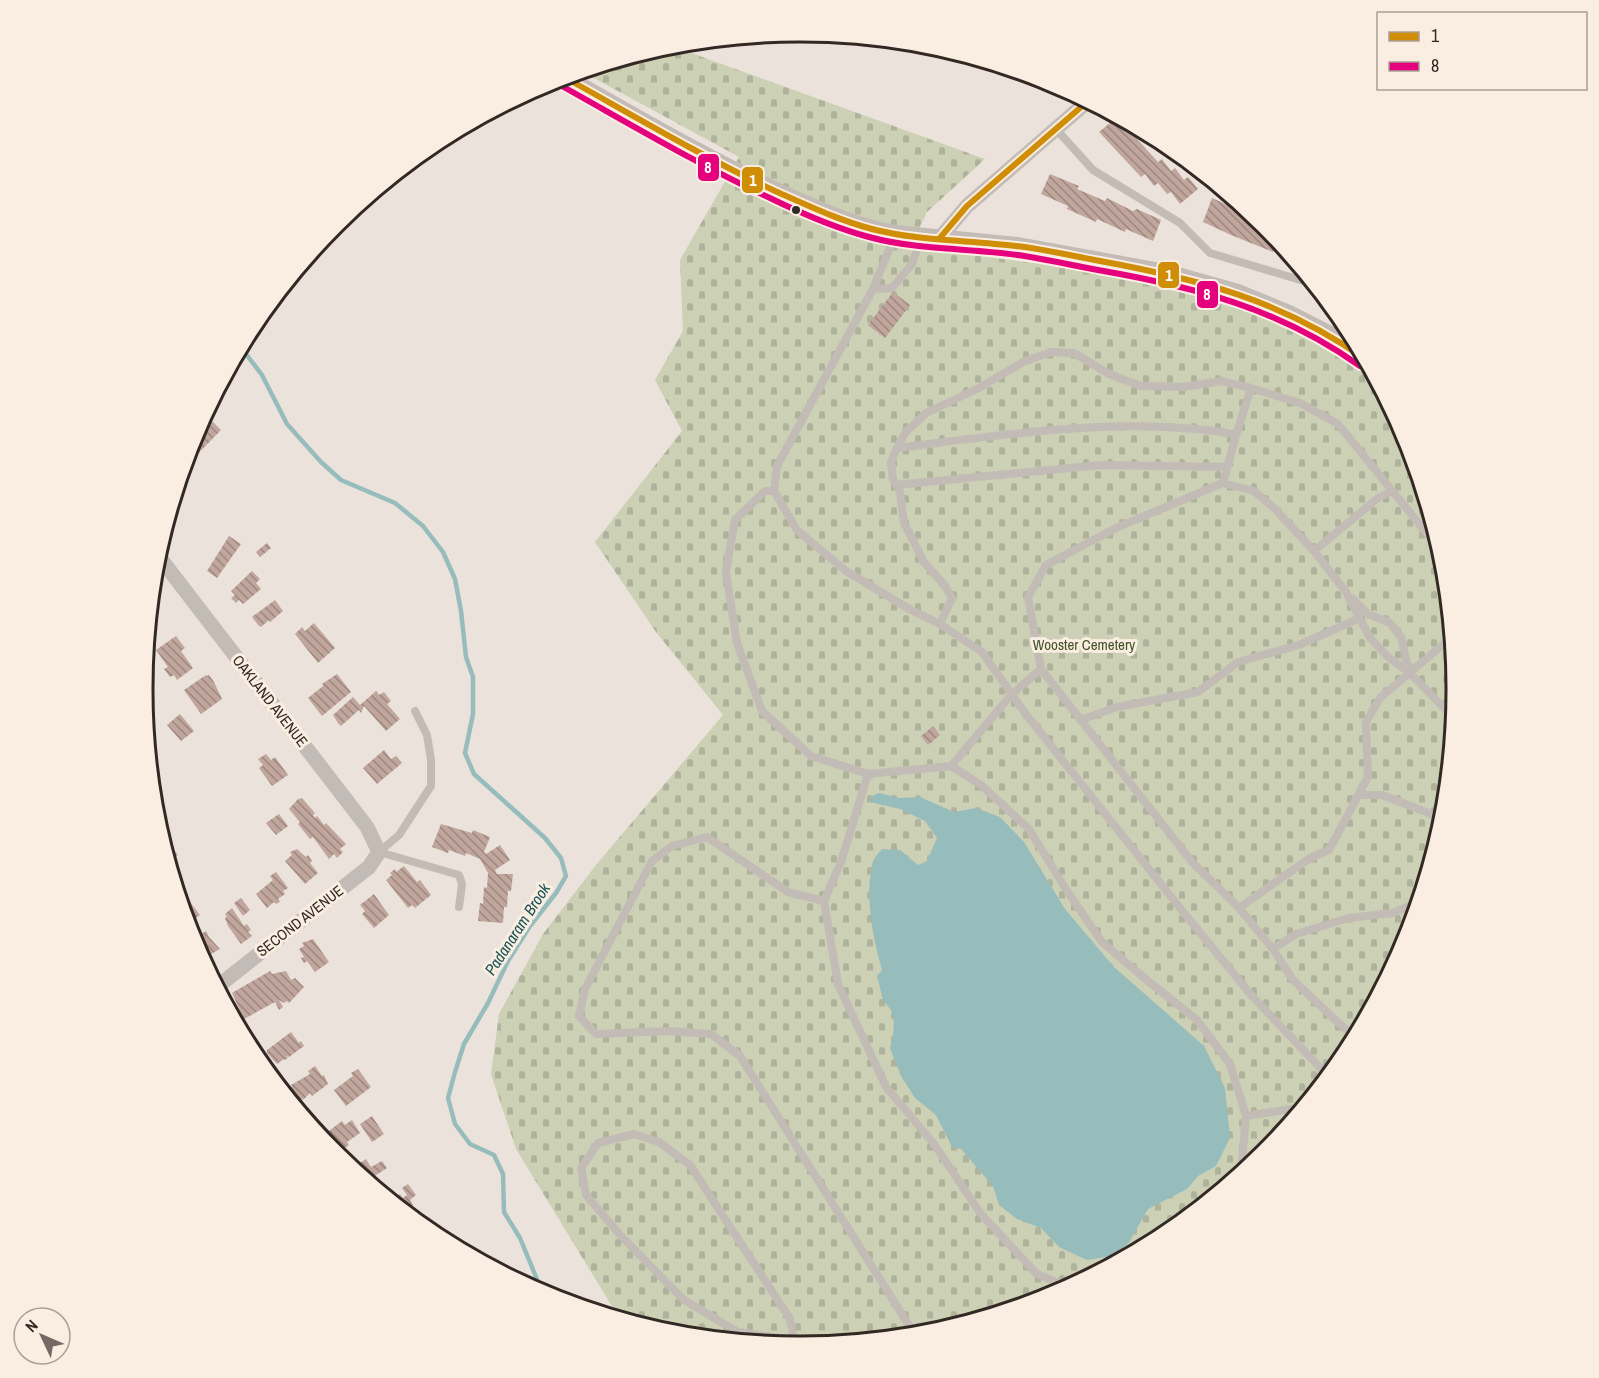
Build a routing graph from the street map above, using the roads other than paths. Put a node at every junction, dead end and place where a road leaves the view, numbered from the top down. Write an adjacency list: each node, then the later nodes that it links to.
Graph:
1 (575, 82): 4 (street)
2 (1081, 107): 3 (street)
3 (1056, 129): 5 (street); 6 (lane)
4 (895, 234): 5 (street); 7 (lane)
5 (930, 239): 7 (lane); 8 (street)
6 (1301, 280)
7 (873, 289): 16 (lane)
8 (1348, 347)
9 (1251, 388): 10 (lane); 11 (lane); 15 (lane)
10 (1236, 435): 11 (lane); 12 (lane)
11 (897, 448): 14 (lane)
12 (1227, 467): 13 (lane); 14 (lane)
13 (1223, 483): 18 (lane); 24 (lane)
14 (896, 485): 22 (lane)
15 (1392, 490): 17 (lane); 18 (lane)
16 (774, 491): 22 (lane); 31 (lane)
17 (1427, 533)
18 (1314, 551): 20 (lane)
19 (165, 564): 34 (street, OAKLAND AVENUE)
20 (1346, 592): 21 (lane); 25 (lane)
21 (1360, 618): 25 (lane); 29 (lane)
22 (940, 624): 26 (lane)
23 (1445, 643): 25 (lane)
24 (1041, 669): 26 (lane); 29 (lane)
25 (1409, 672): 27 (lane); 32 (lane)
26 (1011, 695): 30 (lane); 42 (lane)
27 (1446, 709)
28 (415, 711): 34 (lane)
29 (1080, 720): 38 (lane)
30 (951, 766): 31 (lane); 44 (lane)
31 (867, 774): 35 (lane)
32 (1359, 795): 33 (lane); 38 (lane)
33 (1434, 815)
34 (379, 852): 37 (lane); 40 (street, SECOND AVENUE)
35 (824, 901): 46 (lane); 47 (lane)
36 (1408, 906): 39 (lane)
37 (459, 907)
38 (1239, 909): 39 (lane)
39 (1273, 949): 41 (lane)
40 (223, 982)
41 (1349, 1030)
42 (1322, 1070)
43 (1292, 1109): 44 (lane)
44 (1246, 1116): 45 (lane)
45 (1242, 1160)
46 (1057, 1282)
47 (910, 1326)
48 (759, 1335): 49 (lane)
49 (793, 1336)

